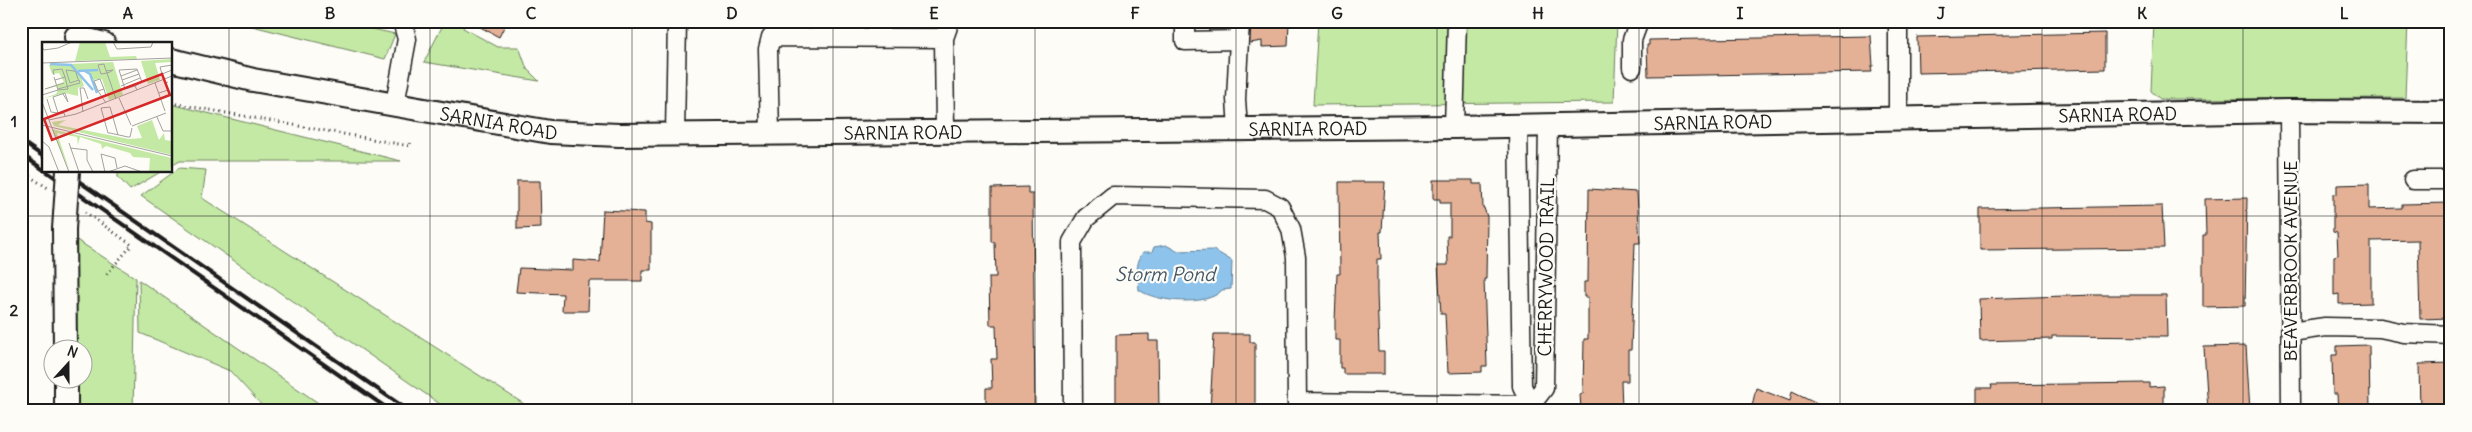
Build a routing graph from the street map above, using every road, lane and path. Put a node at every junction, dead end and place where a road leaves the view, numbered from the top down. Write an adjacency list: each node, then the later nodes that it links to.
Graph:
1 (402, 21): 18 (street)
2 (676, 21): 27 (street)
3 (780, 21): 11 (street)
4 (950, 21): 12 (street)
5 (1185, 21): 13 (street)
6 (1240, 21): 13 (street)
7 (1456, 21): 24 (street)
8 (1639, 21): 16 (street)
9 (1898, 21): 21 (street)
10 (76, 34): 14 (main road)
11 (771, 37): 12 (street); 28 (street)
12 (944, 38): 26 (street)
13 (1239, 40): 25 (street)
14 (98, 42)
15 (172, 60): 18 (main road, SARNIA ROAD)
16 (1632, 68)
17 (172, 103): 29 (path)
18 (395, 104): 27 (main road, SARNIA ROAD)
19 (2289, 111): 20 (main road, SARNIA ROAD); 21 (main road, SARNIA ROAD); 37 (street, BEAVERBROOK AVENUE)
20 (2451, 112)
21 (1898, 119): 23 (main road, SARNIA ROAD)
22 (1518, 126): 23 (main road, SARNIA ROAD); 24 (main road, SARNIA ROAD); 42 (street, CHERRYWOOD TRAIL)
23 (1548, 126): 42 (street, CHERRYWOOD TRAIL)
24 (1454, 127): 25 (main road, SARNIA ROAD)
25 (1238, 129): 26 (main road, SARNIA ROAD)
26 (945, 132): 28 (main road, SARNIA ROAD)
27 (675, 133): 28 (main road, SARNIA ROAD)
28 (770, 134)
29 (412, 140)
30 (21, 171): 34 (path)
31 (68, 172): 39 (main road, bridge)
32 (2413, 180): 33 (street)
33 (2451, 180)
34 (54, 192)
35 (79, 208): 36 (path)
36 (105, 276)
37 (2291, 332): 38 (street); 45 (street, BEAVERBROOK AVENUE)
38 (2451, 335)
39 (65, 340)
40 (66, 390): 43 (main road)
41 (1297, 406): 42 (street); 44 (street)
42 (1531, 408)
43 (66, 411)
44 (1074, 411)
45 (2291, 411)

